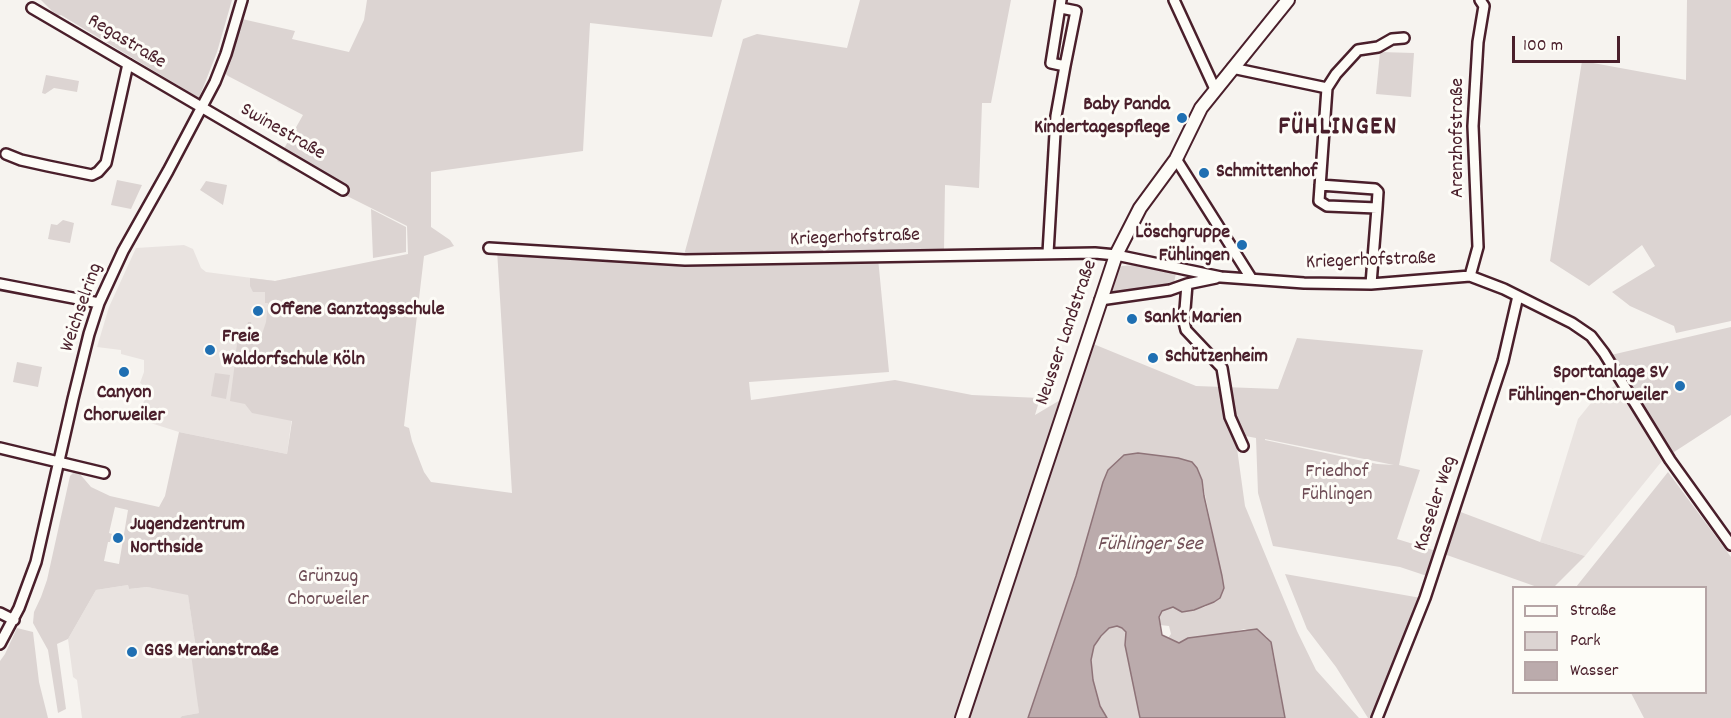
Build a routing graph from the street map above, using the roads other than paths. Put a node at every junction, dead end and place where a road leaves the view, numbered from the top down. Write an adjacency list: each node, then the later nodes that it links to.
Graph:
1 (242, 0): 13 (street, Weichselring)
2 (1174, 0): 12 (street)
3 (1288, 0): 10 (main road, Neusser Landstraße)
4 (1483, 2): 22 (street, Arenzhofstraße)
5 (1061, 4): 9 (street); 9 (street)
6 (32, 8): 8 (street, Regastraße)
7 (1404, 38): 11 (street)
8 (128, 64): 13 (street, Regastraße); 14 (street)
9 (1065, 66): 20 (street)
10 (1232, 68): 11 (street); 12 (main road, Neusser Landstraße)
11 (1327, 88): 16 (street)
12 (1215, 89): 15 (main road, Neusser Landstraße)
13 (202, 108): 17 (street, Swinestraße); 30 (street, Weichselring)
14 (6, 154)
15 (1176, 159): 21 (main road, Neusser Landstraße); 24 (street)
16 (1320, 185): 18 (street); 18 (street)
17 (343, 190)
18 (1377, 208): 27 (street)
19 (489, 248): 20 (street, Kriegerhofstraße)
20 (1048, 253): 21 (street, Kriegerhofstraße)
21 (1116, 255): 23 (street, Kriegerhofstraße); 29 (main road, Neusser Landstraße)
22 (1470, 276): 27 (street, Kriegerhofstraße); 28 (street, Kriegerhofstraße)
23 (1221, 277): 24 (street, Kriegerhofstraße); 26 (street, Kriegerhofstraße)
24 (1251, 278): 27 (street, Kriegerhofstraße)
25 (0, 284): 30 (street)
26 (1187, 284): 29 (street, Kriegerhofstraße); 31 (street)
27 (1371, 284)
28 (1518, 296): 35 (street, Kriegerhofstraße); 40 (street, Kasseler Weg)
29 (1100, 300): 39 (main road, Neusser Landstraße)
30 (99, 303): 33 (street, Weichselring)
31 (1243, 446)
32 (0, 448): 33 (street)
33 (58, 463): 34 (street); 37 (street, Weichselring)
34 (105, 473)
35 (1731, 546)
36 (0, 613): 37 (street)
37 (14, 620): 38 (street, Weichselring)
38 (0, 644)
39 (962, 718)
40 (1377, 718)

